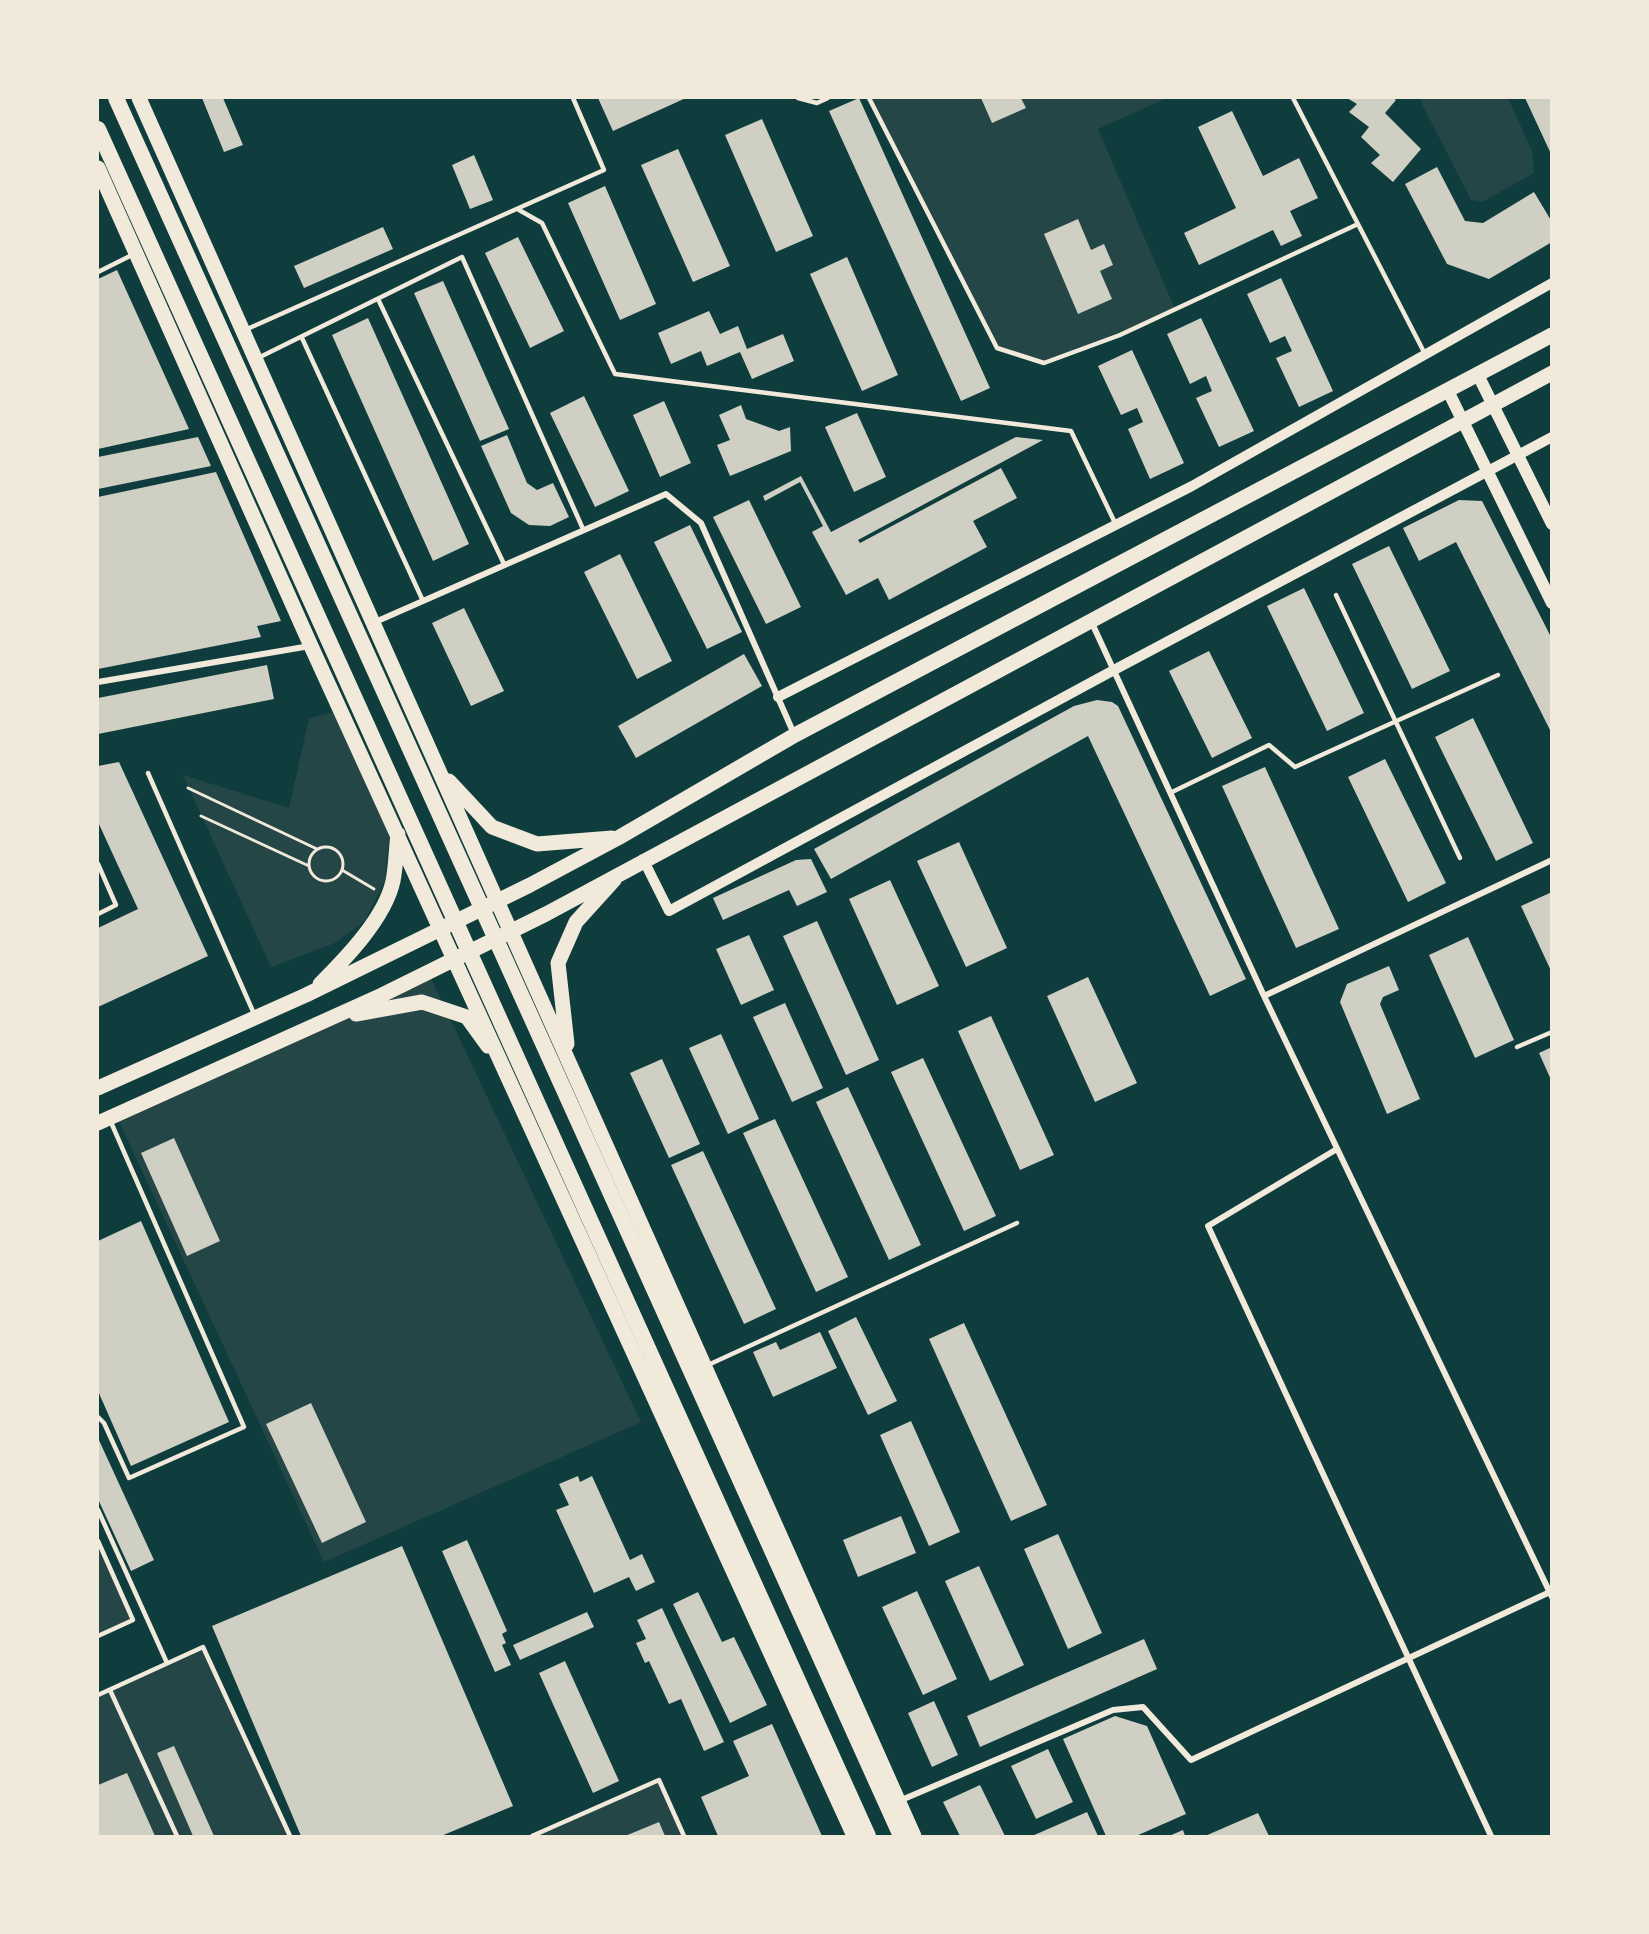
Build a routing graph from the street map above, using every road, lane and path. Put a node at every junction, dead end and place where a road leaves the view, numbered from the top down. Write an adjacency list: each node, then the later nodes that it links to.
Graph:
1 (116, 98): 95 (highway)
2 (139, 98): 16 (main road)
3 (573, 98): 10 (lane)
4 (798, 98): 5 (lane)
5 (828, 98)
6 (869, 98): 11 (lane)
7 (1293, 98): 11 (lane)
8 (98, 129): 94 (highway)
9 (98, 168): 12 (main road)
10 (519, 210): 16 (lane); 30 (lane)
11 (1358, 224): 19 (lane)
12 (136, 253): 13 (lane); 38 (main road)
13 (98, 272)
14 (1551, 283): 19 (street)
15 (378, 299): 18 (lane); 31 (lane); 32 (lane)
16 (242, 331): 20 (main road)
17 (1551, 335): 22 (main road)
18 (302, 338): 20 (lane); 34 (lane)
19 (1425, 354): 30 (street)
20 (255, 360): 37 (main road)
21 (1551, 373): 24 (main road)
22 (1478, 375): 23 (main road); 24 (main road)
23 (1448, 391): 25 (main road); 44 (main road)
24 (1494, 404): 25 (main road); 27 (main road)
25 (1462, 420): 28 (main road); 36 (main road)
26 (1551, 437): 27 (street)
27 (1518, 454): 28 (street); 29 (main road)
28 (1486, 471): 35 (main road); 39 (street)
29 (1551, 524)
30 (1116, 525): 42 (street)
31 (583, 529): 32 (street); 42 (street)
32 (504, 564): 34 (street)
33 (1336, 595): 43 (lane)
34 (423, 600): 37 (street)
35 (1551, 603)
36 (1091, 621): 39 (street); 54 (main road)
37 (372, 623): 45 (main road)
38 (311, 646): 41 (street); 50 (main road)
39 (1114, 670): 48 (street); 54 (street)
40 (1498, 675): 43 (lane)
41 (98, 682)
42 (778, 697): 44 (street)
43 (1395, 721): 48 (lane); 53 (lane)
44 (795, 735): 51 (main road)
45 (441, 772): 51 (main road); 61 (main road)
46 (148, 773): 69 (lane)
47 (188, 788): 52 (path)
48 (1170, 793): 67 (street)
49 (201, 816): 57 (path)
50 (398, 834): 60 (main road); 63 (main road)
51 (618, 838): 61 (main road)
52 (317, 849): 57 (path); 58 (path)
53 (1460, 858)
54 (643, 860): 59 (main road)
55 (1551, 860): 67 (street)
56 (98, 864): 62 (lane)
57 (309, 866): 58 (path)
58 (342, 870): 60 (path)
59 (623, 870): 64 (main road); 72 (main road)
60 (386, 896): 66 (main road)
61 (499, 901): 63 (main road); 64 (main road)
62 (98, 914)
63 (442, 930): 65 (main road); 66 (main road)
64 (512, 930): 65 (main road); 72 (main road)
65 (456, 960): 68 (main road); 73 (main road)
66 (312, 992): 69 (main road)
67 (1264, 996): 76 (street)
68 (335, 1017): 73 (main road); 75 (main road)
69 (256, 1018): 74 (main road)
70 (1551, 1032): 71 (lane)
71 (1517, 1047)
72 (569, 1062): 78 (main road)
73 (507, 1071): 93 (main road)
74 (98, 1088)
75 (103, 1120): 79 (lane)
76 (1337, 1149): 82 (street); 84 (street)
77 (1017, 1223): 78 (lane)
78 (703, 1367): 88 (main road)
79 (98, 1418)
80 (98, 1510): 85 (lane)
81 (98, 1541): 83 (lane)
82 (1551, 1593): 84 (street)
83 (98, 1636)
84 (1410, 1658): 88 (street); 97 (street)
85 (167, 1663): 86 (lane); 90 (lane)
86 (110, 1690): 87 (lane); 89 (lane)
87 (98, 1695)
88 (898, 1802): 96 (main road)
89 (177, 1836)
90 (290, 1836)
91 (532, 1836): 92 (lane)
92 (684, 1836)
93 (854, 1836)
94 (868, 1836)
95 (901, 1836)
96 (914, 1836)
97 (1491, 1836)

